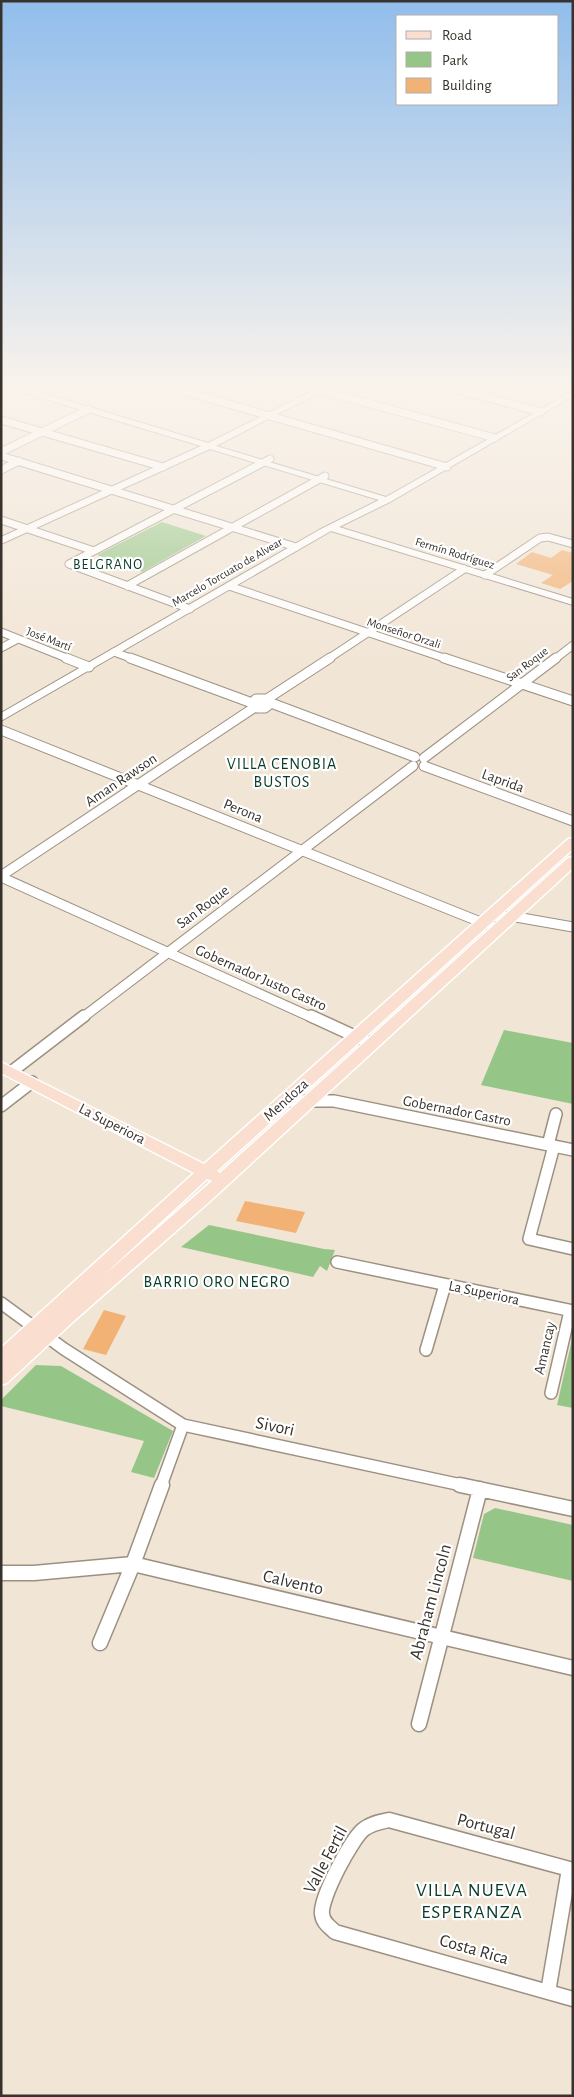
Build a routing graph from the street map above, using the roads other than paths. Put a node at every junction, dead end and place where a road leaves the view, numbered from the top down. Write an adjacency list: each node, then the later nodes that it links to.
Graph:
1 (86, 482): 7 (street)
2 (125, 482): 7 (street)
3 (226, 482): 9 (street)
4 (315, 482): 12 (street)
5 (334, 482): 8 (street)
6 (420, 482): 8 (street, Marcelo Torcuato de Alvear)
7 (109, 489): 9 (street); 11 (street)
8 (390, 499): 13 (street, Marcelo Torcuato de Alvear)
9 (175, 509): 12 (street); 18 (street)
10 (1, 520): 11 (street)
11 (25, 527): 14 (street); 15 (street); 18 (street)
12 (233, 527): 17 (street); 21 (street)
13 (331, 528): 17 (street, Marcelo Torcuato de Alvear); 19 (street, Fermín Rodríguez)
14 (1, 535)
15 (1, 541)
16 (573, 544): 20 (street)
17 (296, 547): 22 (street, Marcelo Torcuato de Alvear)
18 (94, 551): 21 (street)
19 (464, 569): 20 (street, Fermín Rodríguez); 26 (street)
20 (485, 575): 23 (street, Fermín Rodríguez)
21 (128, 586): 24 (street)
22 (229, 586): 24 (street, Marcelo Torcuato de Alvear); 26 (street, Monseñor Orzali)
23 (573, 602)
24 (190, 608): 30 (street, Marcelo Torcuato de Alvear)
25 (1, 632): 27 (street, José Martí)
26 (368, 632): 32 (street, Monseñor Orzali); 35 (street)
27 (18, 639): 29 (street); 31 (street, José Martí)
28 (573, 645): 32 (street, San Roque)
29 (1, 648)
30 (117, 650): 31 (street, Marcelo Torcuato de Alvear); 34 (street)
31 (89, 667): 36 (street, Marcelo Torcuato de Alvear)
32 (522, 684): 33 (street, Monseñor Orzali); 38 (street, San Roque)
33 (573, 701)
34 (255, 703): 35 (street, Laprida); 39 (street, Aman Rawson)
35 (267, 704): 38 (street, Laprida)
36 (1, 718)
37 (1, 730): 39 (street, Perona)
38 (419, 761): 40 (street, Laprida); 41 (street, Laprida); 43 (street, San Roque)
39 (138, 785): 43 (street, Perona); 45 (street, Aman Rawson)
40 (573, 814)
41 (573, 821)
42 (573, 842): 46 (main road, Mendoza)
43 (302, 850): 48 (street, Perona); 52 (street, San Roque)
44 (573, 861): 47 (main road, Mendoza)
45 (1, 876): 52 (street, Gobernador Justo Castro)
46 (509, 900): 47 (street); 48 (main road, Mendoza)
47 (514, 916): 48 (street, Perona); 49 (street, Perona); 50 (main road, Mendoza)
48 (481, 922): 50 (street, Perona); 51 (street); 53 (main road, Mendoza)
49 (573, 927)
50 (498, 929): 51 (main road, Mendoza)
51 (484, 942): 54 (main road, Mendoza)
52 (168, 952): 53 (street, Gobernador Justo Castro); 55 (street, San Roque)
53 (356, 1037): 54 (street, Gobernador Justo Castro); 56 (main road, Mendoza)
54 (372, 1044): 58 (main road, Mendoza)
55 (6, 1069): 57 (main road, La Superiora)
56 (313, 1075): 58 (street); 59 (main road, Mendoza)
57 (32, 1082): 62 (street); 66 (main road, La Superiora)
58 (324, 1088): 60 (main road, Mendoza); 61 (street)
59 (284, 1101): 60 (street, Gobernador Castro); 66 (main road, Mendoza)
60 (309, 1101): 61 (street, Gobernador Castro); 67 (main road, Mendoza)
61 (334, 1101): 64 (street, Gobernador Castro)
62 (1, 1106)
63 (556, 1114): 64 (street)
64 (551, 1145): 65 (street, Gobernador Castro); 68 (street)
65 (573, 1150)
66 (205, 1172): 67 (main road, La Superiora); 73 (main road, Mendoza)
67 (222, 1180): 73 (main road, Mendoza)
68 (573, 1249)
69 (337, 1262): 70 (street, La Superiora)
70 (446, 1285): 72 (street, La Superiora); 74 (street)
71 (1, 1303): 73 (street, Sivori)
72 (571, 1311): 77 (street, Amancay)
73 (42, 1331): 75 (main road, Mendoza); 76 (main road, Mendoza); 78 (street, Sivori)
74 (426, 1350)
75 (1, 1359)
76 (1, 1378)
77 (552, 1393)
78 (184, 1425): 79 (street, Sivori); 81 (street)
79 (480, 1489): 80 (street, Sivori); 83 (street, Abraham Lincoln)
80 (573, 1509)
81 (133, 1564): 82 (street, Calvento); 83 (street, Calvento); 84 (street)
82 (1, 1573)
83 (441, 1638): 85 (street, Calvento); 86 (street, Abraham Lincoln)
84 (100, 1643)
85 (573, 1668)
86 (419, 1724)
87 (389, 1820): 88 (street, Portugal); 89 (street, Valle Fertil)
88 (571, 1870): 90 (street)
89 (335, 1932): 90 (street, Costa Rica)
90 (548, 1992): 91 (street, Costa Rica)
91 (573, 1999)

